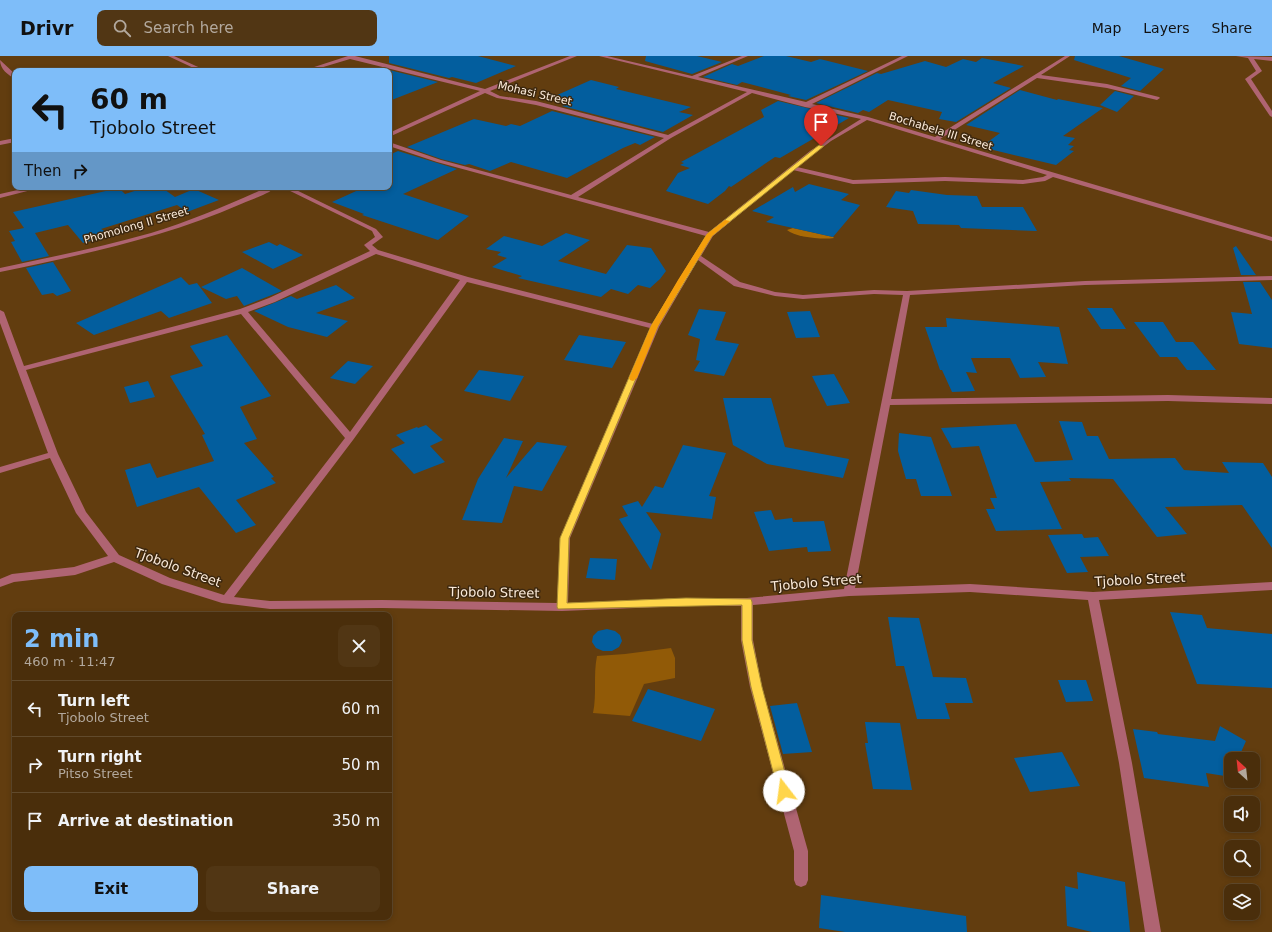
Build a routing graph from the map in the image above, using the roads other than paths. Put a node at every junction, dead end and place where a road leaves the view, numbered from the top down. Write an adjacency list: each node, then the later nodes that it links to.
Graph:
1 (170, 56): 12 (street)
2 (575, 56): 17 (street)
3 (601, 56): 16 (street, Bochabela III Street)
4 (746, 56): 16 (street)
5 (906, 56): 20 (street)
6 (1068, 56): 15 (street)
7 (1238, 56): 9 (street)
8 (351, 57): 13 (street); 17 (street, Mohasi Street)
9 (1250, 57): 10 (street); 21 (street)
10 (1272, 59)
11 (0, 62): 14 (street)
12 (197, 68)
13 (315, 68)
14 (12, 75)
15 (1037, 76): 19 (street); 25 (street)
16 (693, 77): 18 (street, Bochabela III Street)
17 (485, 91): 23 (street); 24 (street, Mohasi Street)
18 (752, 91): 20 (street, Bochabela III Street); 24 (street)
19 (1157, 98)
20 (805, 105): 22 (street, Bochabela III Street)
21 (1272, 115)
22 (866, 118): 25 (street, Bochabela III Street); 29 (street)
23 (392, 133)
24 (669, 137): 35 (street)
25 (936, 139): 30 (street, Bochabela III Street)
26 (12, 141): 27 (street)
27 (0, 143)
28 (392, 145): 35 (street)
29 (792, 168): 30 (street); 36 (street)
30 (1052, 175): 37 (street, Bochabela III Street)
31 (27, 190): 34 (street)
32 (266, 190): 40 (street, Phomolong II Street)
33 (291, 190): 38 (street)
34 (0, 196)
35 (571, 198): 36 (street)
36 (710, 235): 39 (street)
37 (1272, 239)
38 (375, 252): 41 (street); 44 (street)
39 (697, 256): 43 (street); 46 (street)
40 (0, 270)
41 (464, 278): 46 (street); 50 (street)
42 (1272, 278): 43 (street)
43 (907, 293): 49 (street)
44 (243, 311): 47 (street); 50 (street)
45 (0, 312): 47 (street, Tjobolo Street)
46 (655, 326): 60 (street)
47 (21, 369): 51 (street, Tjobolo Street)
48 (1272, 401): 49 (street)
49 (886, 402): 56 (street)
50 (350, 438): 58 (street)
51 (53, 454): 52 (street); 53 (street, Tjobolo Street)
52 (0, 470)
53 (115, 558): 54 (street); 58 (street, Tjobolo Street)
54 (0, 583)
55 (1272, 586): 57 (street, Tjobolo Street)
56 (849, 592): 57 (street, Tjobolo Street); 59 (street, Tjobolo Street)
57 (1093, 596): 62 (street)
58 (226, 600): 60 (street, Tjobolo Street)
59 (747, 602): 60 (street, Tjobolo Street); 61 (street)
60 (562, 607)
61 (801, 880)
62 (1153, 932)

